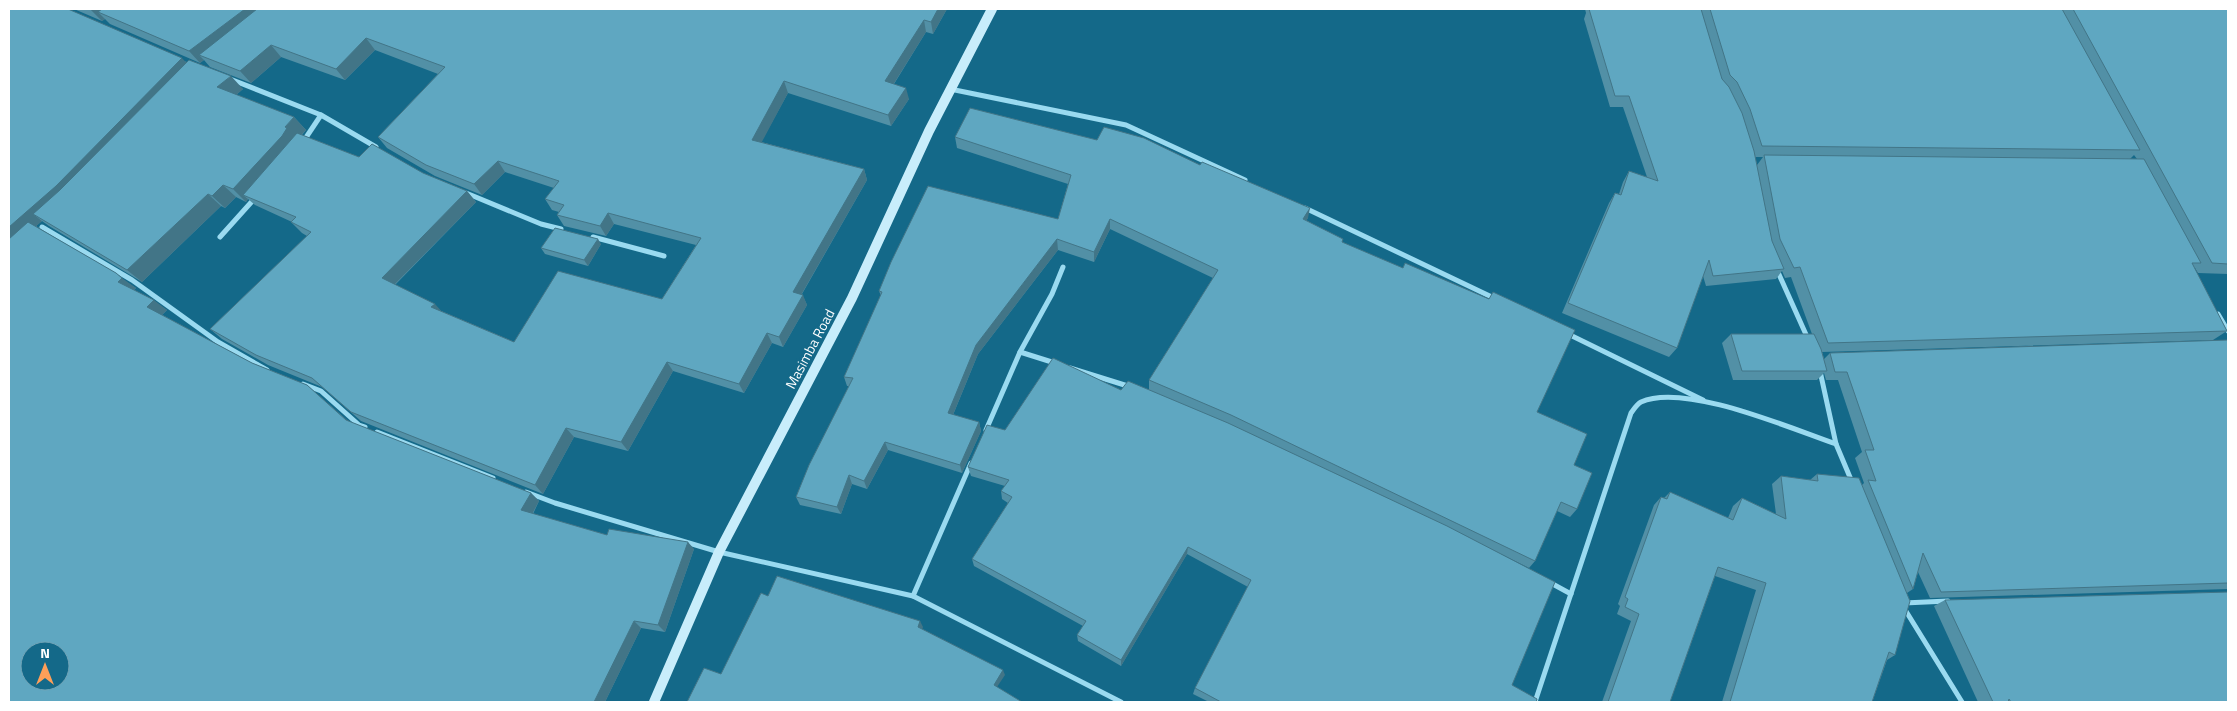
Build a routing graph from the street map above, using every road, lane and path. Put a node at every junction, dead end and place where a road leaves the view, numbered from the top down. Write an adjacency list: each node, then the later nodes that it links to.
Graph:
1 (992, 9): 3 (street, Masimba Road)
2 (220, 75): 4 (street)
3 (950, 89): 7 (street); 39 (street, Masimba Road)
4 (321, 115): 5 (street); 6 (street)
5 (302, 145)
6 (381, 150)
7 (1251, 183)
8 (460, 191): 13 (street)
9 (258, 195): 16 (street)
10 (1295, 204): 20 (street)
11 (50, 220): 12 (street)
12 (42, 227): 14 (street); 29 (street)
13 (569, 231)
14 (36, 233)
15 (588, 236): 17 (street)
16 (220, 237)
17 (664, 256)
18 (1063, 267): 25 (street)
19 (1776, 268): 24 (street)
20 (1499, 301)
21 (2213, 306): 23 (street)
22 (1561, 331): 32 (street)
23 (2228, 331)
24 (1812, 348)
25 (1020, 352): 26 (street); 33 (street)
26 (1058, 364)
27 (1068, 367): 31 (street)
28 (1818, 367): 34 (street)
29 (275, 373)
30 (293, 380): 36 (street)
31 (1133, 388)
32 (1703, 400): 34 (street); 41 (street)
33 (984, 433)
34 (1836, 444): 37 (street)
35 (972, 460): 43 (street)
36 (503, 482)
37 (1854, 488)
38 (520, 489): 39 (street)
39 (719, 552): 43 (street); 46 (street, Masimba Road)
40 (1546, 581): 41 (street)
41 (1571, 594): 48 (street)
42 (1897, 594): 45 (street)
43 (913, 596): 47 (street)
44 (1960, 601): 45 (street)
45 (1901, 603): 49 (street)
46 (654, 702)
47 (1121, 702)
48 (1535, 702)
49 (1962, 702)

